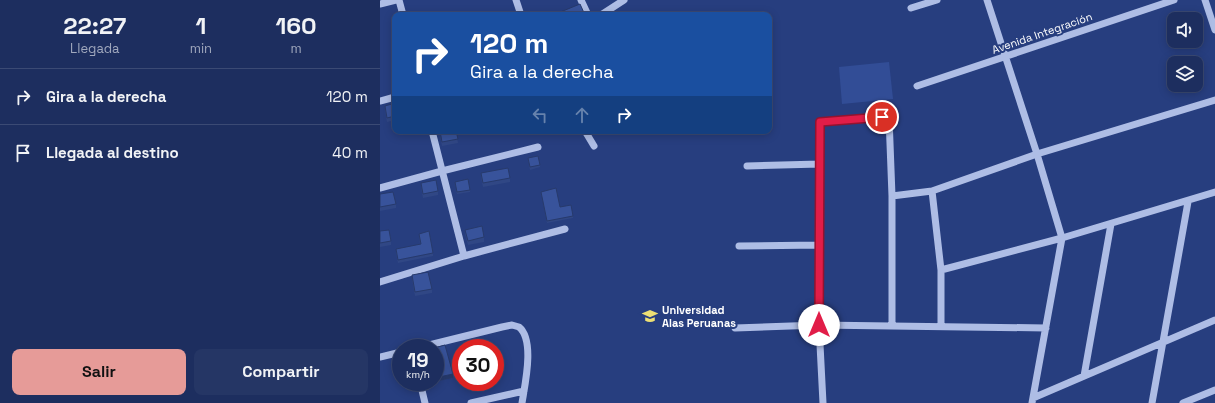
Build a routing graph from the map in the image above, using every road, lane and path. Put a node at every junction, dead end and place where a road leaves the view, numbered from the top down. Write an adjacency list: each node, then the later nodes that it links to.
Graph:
1 (396, 0): 10 (street)
2 (399, 0): 12 (street)
3 (516, 0): 13 (street)
4 (581, 0): 14 (street)
5 (624, 0): 15 (street)
6 (937, 0): 11 (street)
7 (987, 0): 17 (street)
8 (1174, 0): 17 (street, Avenida Integración)
9 (1205, 0): 16 (street)
10 (380, 4)
11 (911, 8)
12 (402, 12)
13 (520, 12)
14 (587, 12)
15 (606, 12)
16 (1215, 30)
17 (1006, 57): 18 (street, Avenida Integración); 26 (street)
18 (917, 86)
19 (392, 98): 21 (street)
20 (1215, 100): 26 (street)
21 (380, 101)
22 (433, 134): 29 (street)
23 (587, 134): 24 (street)
24 (594, 146)
25 (538, 147): 29 (street)
26 (1037, 154): 31 (street); 37 (street)
27 (820, 164): 28 (street); 33 (street); 38 (street)
28 (748, 166)
29 (442, 170): 30 (street); 40 (street)
30 (380, 188)
31 (932, 191): 33 (street); 41 (street)
32 (1215, 192): 34 (street)
33 (892, 196): 45 (street)
34 (1188, 202): 35 (street); 50 (street)
35 (1111, 224): 37 (street); 53 (street)
36 (565, 229): 40 (street)
37 (1062, 238): 41 (street); 48 (street)
38 (819, 245): 39 (street); 44 (street)
39 (739, 246)
40 (464, 256): 42 (street)
41 (941, 270): 46 (street)
42 (380, 282)
43 (1215, 320): 50 (street)
44 (819, 325): 45 (street); 47 (street); 61 (street)
45 (892, 325): 46 (street)
46 (941, 326): 48 (street)
47 (736, 328)
48 (1046, 328): 57 (street)
49 (444, 341): 56 (street)
50 (1162, 342): 53 (street); 62 (street)
51 (392, 354): 52 (street)
52 (380, 357)
53 (1084, 376): 57 (street)
54 (1215, 390): 63 (street)
55 (422, 391): 58 (street)
56 (524, 391): 59 (street); 60 (street)
57 (1032, 401)
58 (425, 403)
59 (471, 403)
60 (522, 403)
61 (823, 403)
62 (1152, 403)
63 (1185, 403)

